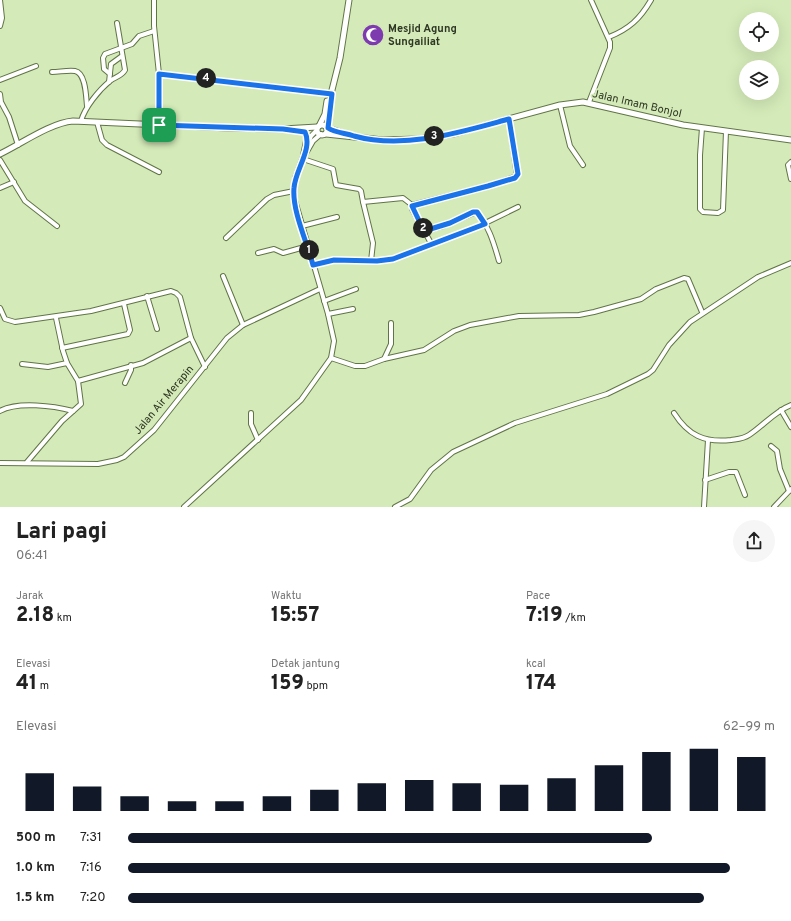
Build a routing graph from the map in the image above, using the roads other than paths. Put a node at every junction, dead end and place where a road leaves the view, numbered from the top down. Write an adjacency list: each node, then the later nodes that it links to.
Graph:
1 (0, 0): 8 (street)
2 (154, 0): 9 (street)
3 (346, 0): 20 (main road)
4 (349, 0): 20 (main road)
5 (591, 0): 10 (street)
6 (651, 0): 10 (street)
7 (117, 23): 11 (street)
8 (0, 26)
9 (154, 32): 11 (street); 16 (street)
10 (609, 37): 21 (street)
11 (121, 48): 12 (street); 15 (street)
12 (122, 56): 15 (street); 18 (street)
13 (36, 66): 17 (street)
14 (52, 72): 23 (street)
15 (110, 74): 18 (street)
16 (159, 74): 20 (street); 27 (street)
17 (0, 80)
18 (109, 82): 23 (street)
19 (0, 94): 34 (street)
20 (330, 94): 30 (main road); 30 (main road)
21 (589, 102): 22 (main road, Jalan Imam Bonjol); 28 (main road, Jalan Imam Bonjol)
22 (560, 105): 24 (main road, Jalan Imam Bonjol); 39 (street)
23 (87, 106): 25 (street)
24 (509, 119): 30 (main road, Jalan Imam Bonjol); 46 (street)
25 (81, 121): 26 (main road, Jalan Imam Bonjol); 34 (main road, Jalan Imam Bonjol)
26 (97, 122): 27 (main road, Jalan Imam Bonjol); 40 (street)
27 (159, 125): 29 (main road, Jalan Imam Bonjol)
28 (702, 128): 31 (main road, Jalan Imam Bonjol); 31 (street)
29 (283, 129): 30 (main road, Jalan Imam Bonjol); 32 (main road, Jalan Imam Bonjol)
30 (321, 130): 32 (main road, Jalan Imam Bonjol); 36 (street)
31 (726, 131): 33 (main road, Jalan Imam Bonjol)
32 (305, 132): 36 (main road)
33 (791, 140)
34 (18, 145): 35 (main road, Jalan Imam Bonjol)
35 (0, 154)
36 (303, 156): 44 (street); 45 (street)
37 (0, 160): 42 (street)
38 (791, 162): 41 (street)
39 (583, 165)
40 (159, 172)
41 (791, 179)
42 (14, 182): 43 (street); 50 (street)
43 (0, 188)
44 (294, 191): 51 (street); 53 (street)
45 (363, 202): 46 (street); 57 (street)
46 (412, 205): 52 (street)
47 (518, 207): 49 (street)
48 (336, 217): 51 (street)
49 (485, 224): 52 (street); 55 (street); 58 (street)
50 (57, 226)
51 (302, 226): 54 (street)
52 (424, 231): 55 (street)
53 (226, 238)
54 (308, 246): 56 (street); 60 (street)
55 (432, 246): 57 (street)
56 (258, 253)
57 (371, 261): 60 (street)
58 (499, 261)
59 (791, 263): 69 (street)
60 (313, 265): 62 (street)
61 (223, 276): 72 (street)
62 (320, 289): 65 (street); 72 (street, Jalan Air Merapin)
63 (356, 289): 65 (street)
64 (147, 296): 66 (street); 74 (street); 75 (street)
65 (324, 301): 70 (street)
66 (124, 304): 71 (street); 76 (street)
67 (0, 308): 71 (street)
68 (353, 308): 70 (street)
69 (702, 312): 78 (street); 101 (street)
70 (328, 314): 77 (street)
71 (56, 318): 76 (street)
72 (243, 324): 82 (street, Jalan Air Merapin)
73 (391, 324): 78 (street)
74 (157, 329)
75 (191, 338): 81 (street); 82 (street)
76 (62, 348): 79 (street)
77 (331, 358): 78 (street); 92 (street)
78 (384, 359)
79 (67, 363): 80 (street); 83 (street)
80 (22, 364)
81 (131, 365): 83 (street); 84 (street)
82 (205, 367): 95 (street, Jalan Air Merapin)
83 (78, 381): 87 (street)
84 (125, 383)
85 (791, 404): 88 (street)
86 (0, 410): 87 (street)
87 (73, 410): 95 (street)
88 (781, 410): 91 (street); 93 (street)
89 (674, 412): 93 (street)
90 (251, 413): 92 (street)
91 (791, 427)
92 (258, 440): 100 (street)
93 (708, 440): 97 (street)
94 (770, 446): 98 (street)
95 (27, 462): 96 (street, Jalan Air Merapin)
96 (0, 463)
97 (705, 480): 99 (street); 102 (street)
98 (790, 490): 103 (street)
99 (745, 495)
100 (184, 507)
101 (395, 507)
102 (703, 507)
103 (774, 507)

